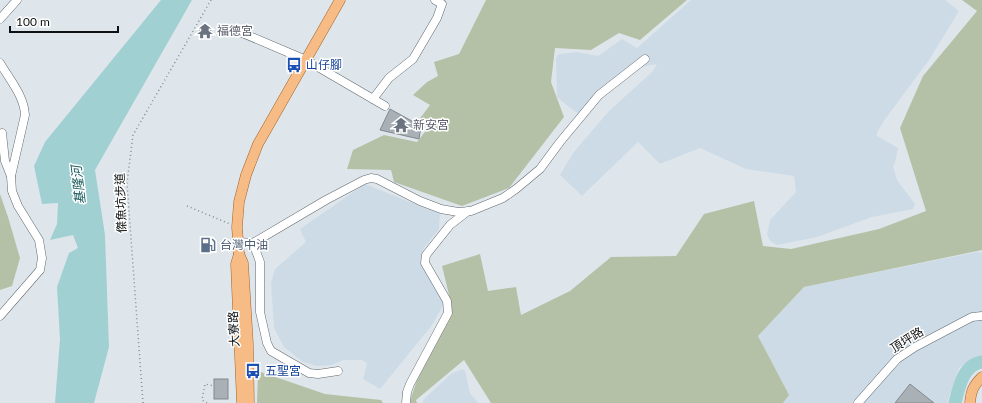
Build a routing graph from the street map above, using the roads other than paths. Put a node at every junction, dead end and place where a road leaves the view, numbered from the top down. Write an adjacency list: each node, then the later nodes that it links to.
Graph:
1 (17, 0): 4 (street)
2 (340, 0): 7 (main road, 大寮路)
3 (441, 1): 9 (street)
4 (0, 19)
5 (233, 29): 7 (street)
6 (645, 59): 13 (street)
7 (306, 60): 9 (street); 14 (main road, 大寮路)
8 (0, 63): 12 (street)
9 (373, 99): 10 (street)
10 (385, 106)
11 (2, 133): 12 (street)
12 (11, 176): 17 (street)
13 (468, 211): 15 (street); 23 (street)
14 (238, 235): 15 (street); 16 (main road, 大寮路)
15 (253, 242): 19 (street)
16 (239, 254): 21 (main road, 大寮路); 22 (main road, 大寮路)
17 (0, 316)
18 (982, 316): 24 (street, 頂坪路)
19 (338, 370)
20 (982, 377): 25 (main road)
21 (242, 403)
22 (249, 403)
23 (406, 403)
24 (858, 403)
25 (970, 403)

